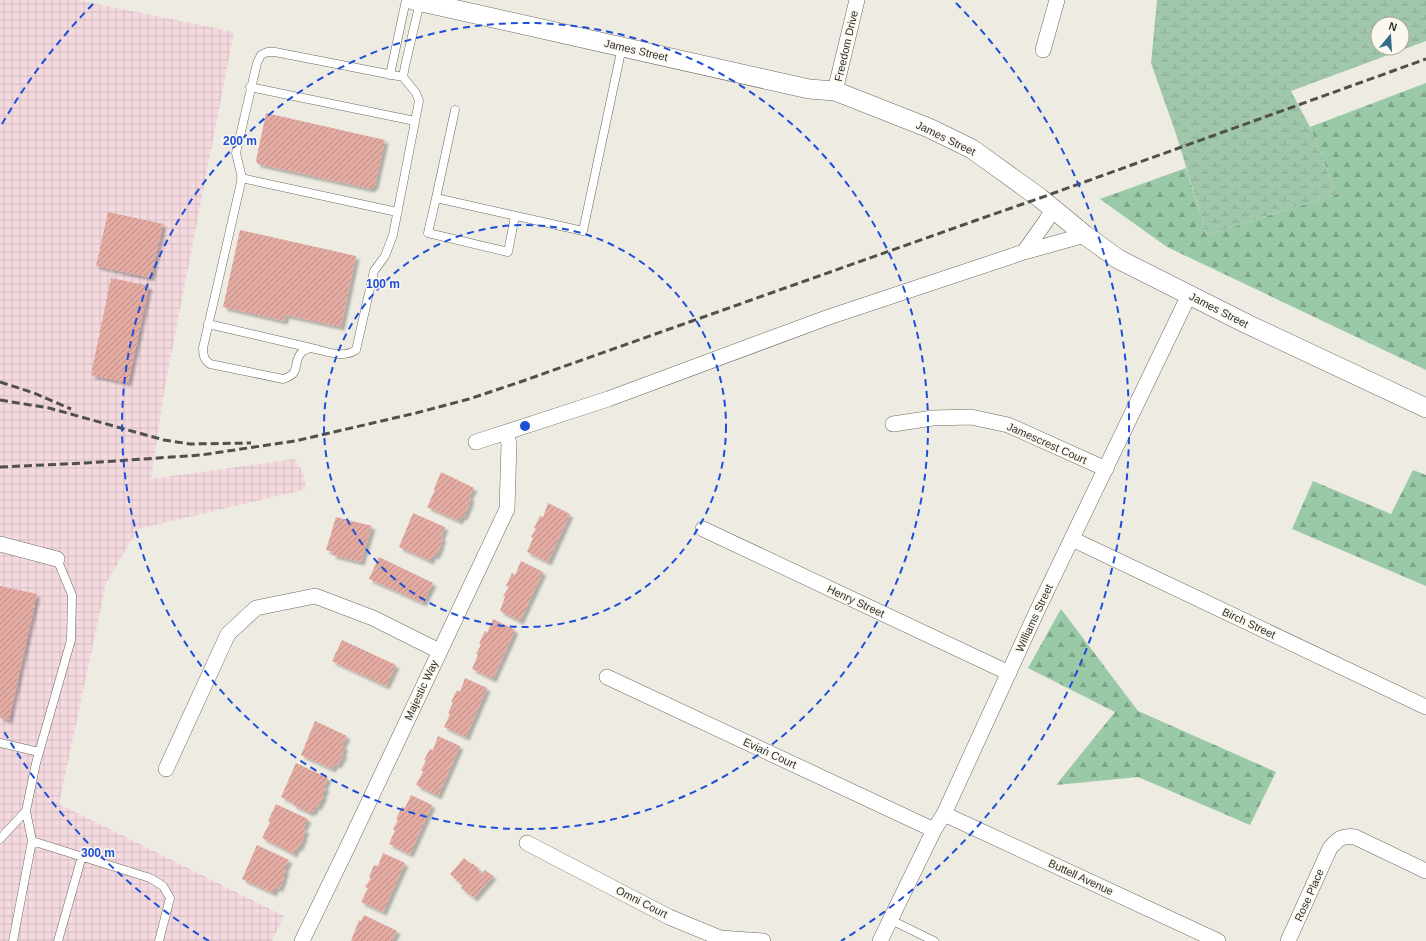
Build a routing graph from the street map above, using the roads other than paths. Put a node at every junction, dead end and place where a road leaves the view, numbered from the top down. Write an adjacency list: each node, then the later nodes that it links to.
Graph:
1 (857, 0): 9 (street, Freedom Drive)
2 (1057, 0): 5 (street)
3 (413, 1): 4 (street, James Street); 6 (lane); 7 (lane)
4 (622, 47): 9 (street, James Street); 16 (lane)
5 (1043, 50)
6 (390, 75): 7 (lane); 8 (lane)
7 (403, 77): 11 (lane)
8 (250, 87): 11 (lane); 12 (lane)
9 (835, 91): 14 (street, James Street)
10 (455, 110): 13 (lane)
11 (415, 121): 15 (lane)
12 (241, 178): 15 (lane); 20 (lane)
13 (436, 198): 16 (lane); 16 (lane)
14 (1053, 209): 17 (street, James Street); 18 (street)
15 (397, 212): 21 (lane)
16 (515, 216)
17 (1085, 235): 18 (street); 19 (street, James Street)
18 (1024, 252): 24 (street)
19 (1189, 295): 22 (street, James Street); 26 (street, Williams Street)
20 (208, 324): 21 (lane); 21 (lane)
21 (311, 348)
22 (1426, 408)
23 (893, 424): 26 (street, Jamescrest Court)
24 (506, 433): 25 (street); 31 (street, Majestic Way)
25 (476, 442)
26 (1106, 469): 28 (street, Williams Street)
27 (702, 528): 32 (street, Henry Street)
28 (1072, 539): 32 (street, Williams Street); 34 (street, Birch Street)
29 (0, 544): 30 (street)
30 (56, 559): 36 (lane)
31 (439, 652): 37 (street); 50 (street, Majestic Way)
32 (1009, 673): 39 (street, Williams Street)
33 (607, 677): 40 (street, Evian Court)
34 (1426, 707)
35 (0, 743): 36 (lane)
36 (39, 752): 38 (lane)
37 (166, 769)
38 (26, 811): 41 (lane); 42 (lane)
39 (944, 814): 40 (street, Williams Street); 54 (street, Buttell Avenue)
40 (934, 830): 46 (street, Williams Street)
41 (0, 839)
42 (32, 841): 44 (lane); 47 (lane)
43 (527, 843): 51 (street, Omni Court)
44 (82, 856): 48 (lane); 49 (lane)
45 (1426, 871): 55 (street, Rose Place)
46 (891, 920): 52 (street, Williams Street); 53 (lane)
47 (12, 941)
48 (58, 941)
49 (159, 941)
50 (302, 941)
51 (763, 941)
52 (880, 941)
53 (934, 941)
54 (1218, 941)
55 (1288, 941)

